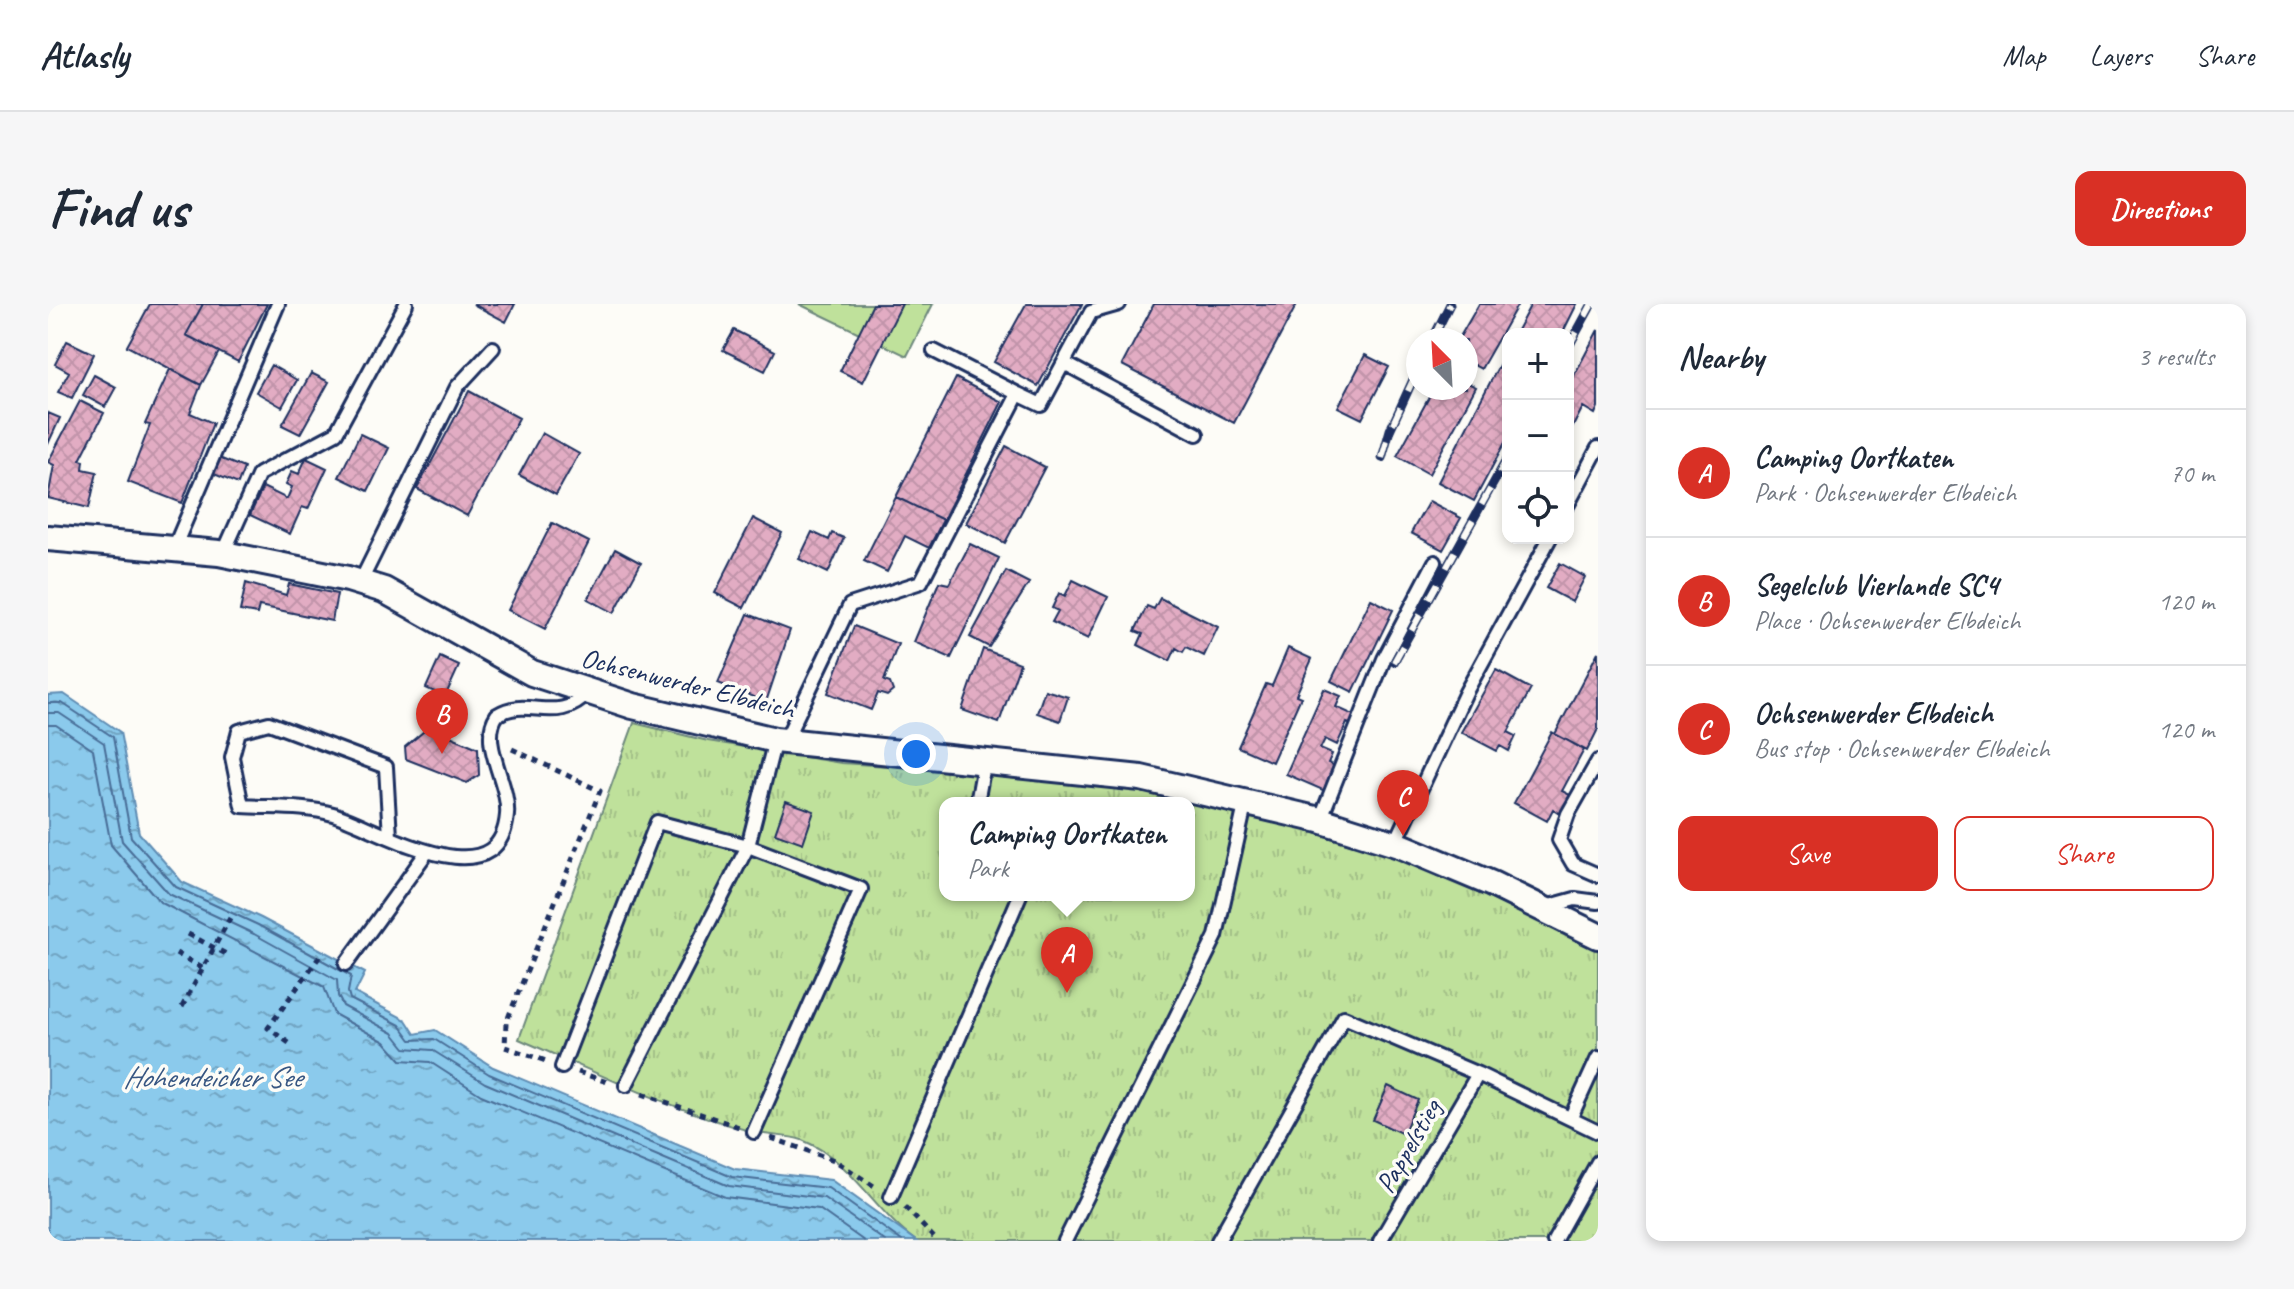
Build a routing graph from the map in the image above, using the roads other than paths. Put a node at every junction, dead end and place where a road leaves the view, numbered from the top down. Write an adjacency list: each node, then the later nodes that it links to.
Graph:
1 (278, 304): 13 (lane)
2 (406, 304): 14 (lane)
3 (1119, 304): 6 (lane)
4 (493, 348): 16 (lane)
5 (934, 351): 7 (lane)
6 (1064, 363): 7 (lane); 8 (lane)
7 (1018, 394): 18 (lane)
8 (1197, 434)
9 (1598, 448): 10 (lane)
10 (1574, 493)
11 (48, 538): 13 (street, Ochsenwerder Elbdeich)
12 (1547, 544): 25 (lane)
13 (174, 548): 14 (street, Ochsenwerder Elbdeich)
14 (223, 554): 16 (street, Ochsenwerder Elbdeich)
15 (1435, 562): 23 (lane)
16 (360, 583): 17 (street, Ochsenwerder Elbdeich)
17 (589, 692): 18 (street, Ochsenwerder Elbdeich); 27 (lane)
18 (780, 740): 19 (street, Ochsenwerder Elbdeich); 26 (lane)
19 (985, 759): 21 (lane); 22 (street, Ochsenwerder Elbdeich)
20 (1598, 761): 28 (lane)
21 (978, 797)
22 (1246, 801): 23 (street, Ochsenwerder Elbdeich); 43 (lane)
23 (1320, 820): 25 (street, Ochsenwerder Elbdeich)
24 (390, 837): 24 (lane); 27 (lane)
25 (1395, 844): 31 (street, Ochsenwerder Elbdeich)
26 (748, 846): 35 (lane); 37 (lane); 39 (lane)
27 (427, 852): 33 (lane)
28 (1598, 875)
29 (1017, 901): 42 (lane)
30 (1598, 902): 31 (lane)
31 (1543, 908): 32 (street, Ochsenwerder Elbdeich)
32 (1598, 936)
33 (346, 964)
34 (1598, 1058): 38 (lane)
35 (562, 1067)
36 (1478, 1074): 38 (lane); 44 (lane); 45 (lane, Pappelstieg)
37 (627, 1088)
38 (1571, 1117): 40 (lane)
39 (754, 1132)
40 (1598, 1132)
41 (1598, 1162): 46 (lane)
42 (891, 1197)
43 (1065, 1241)
44 (1218, 1241)
45 (1380, 1241)
46 (1554, 1241)

